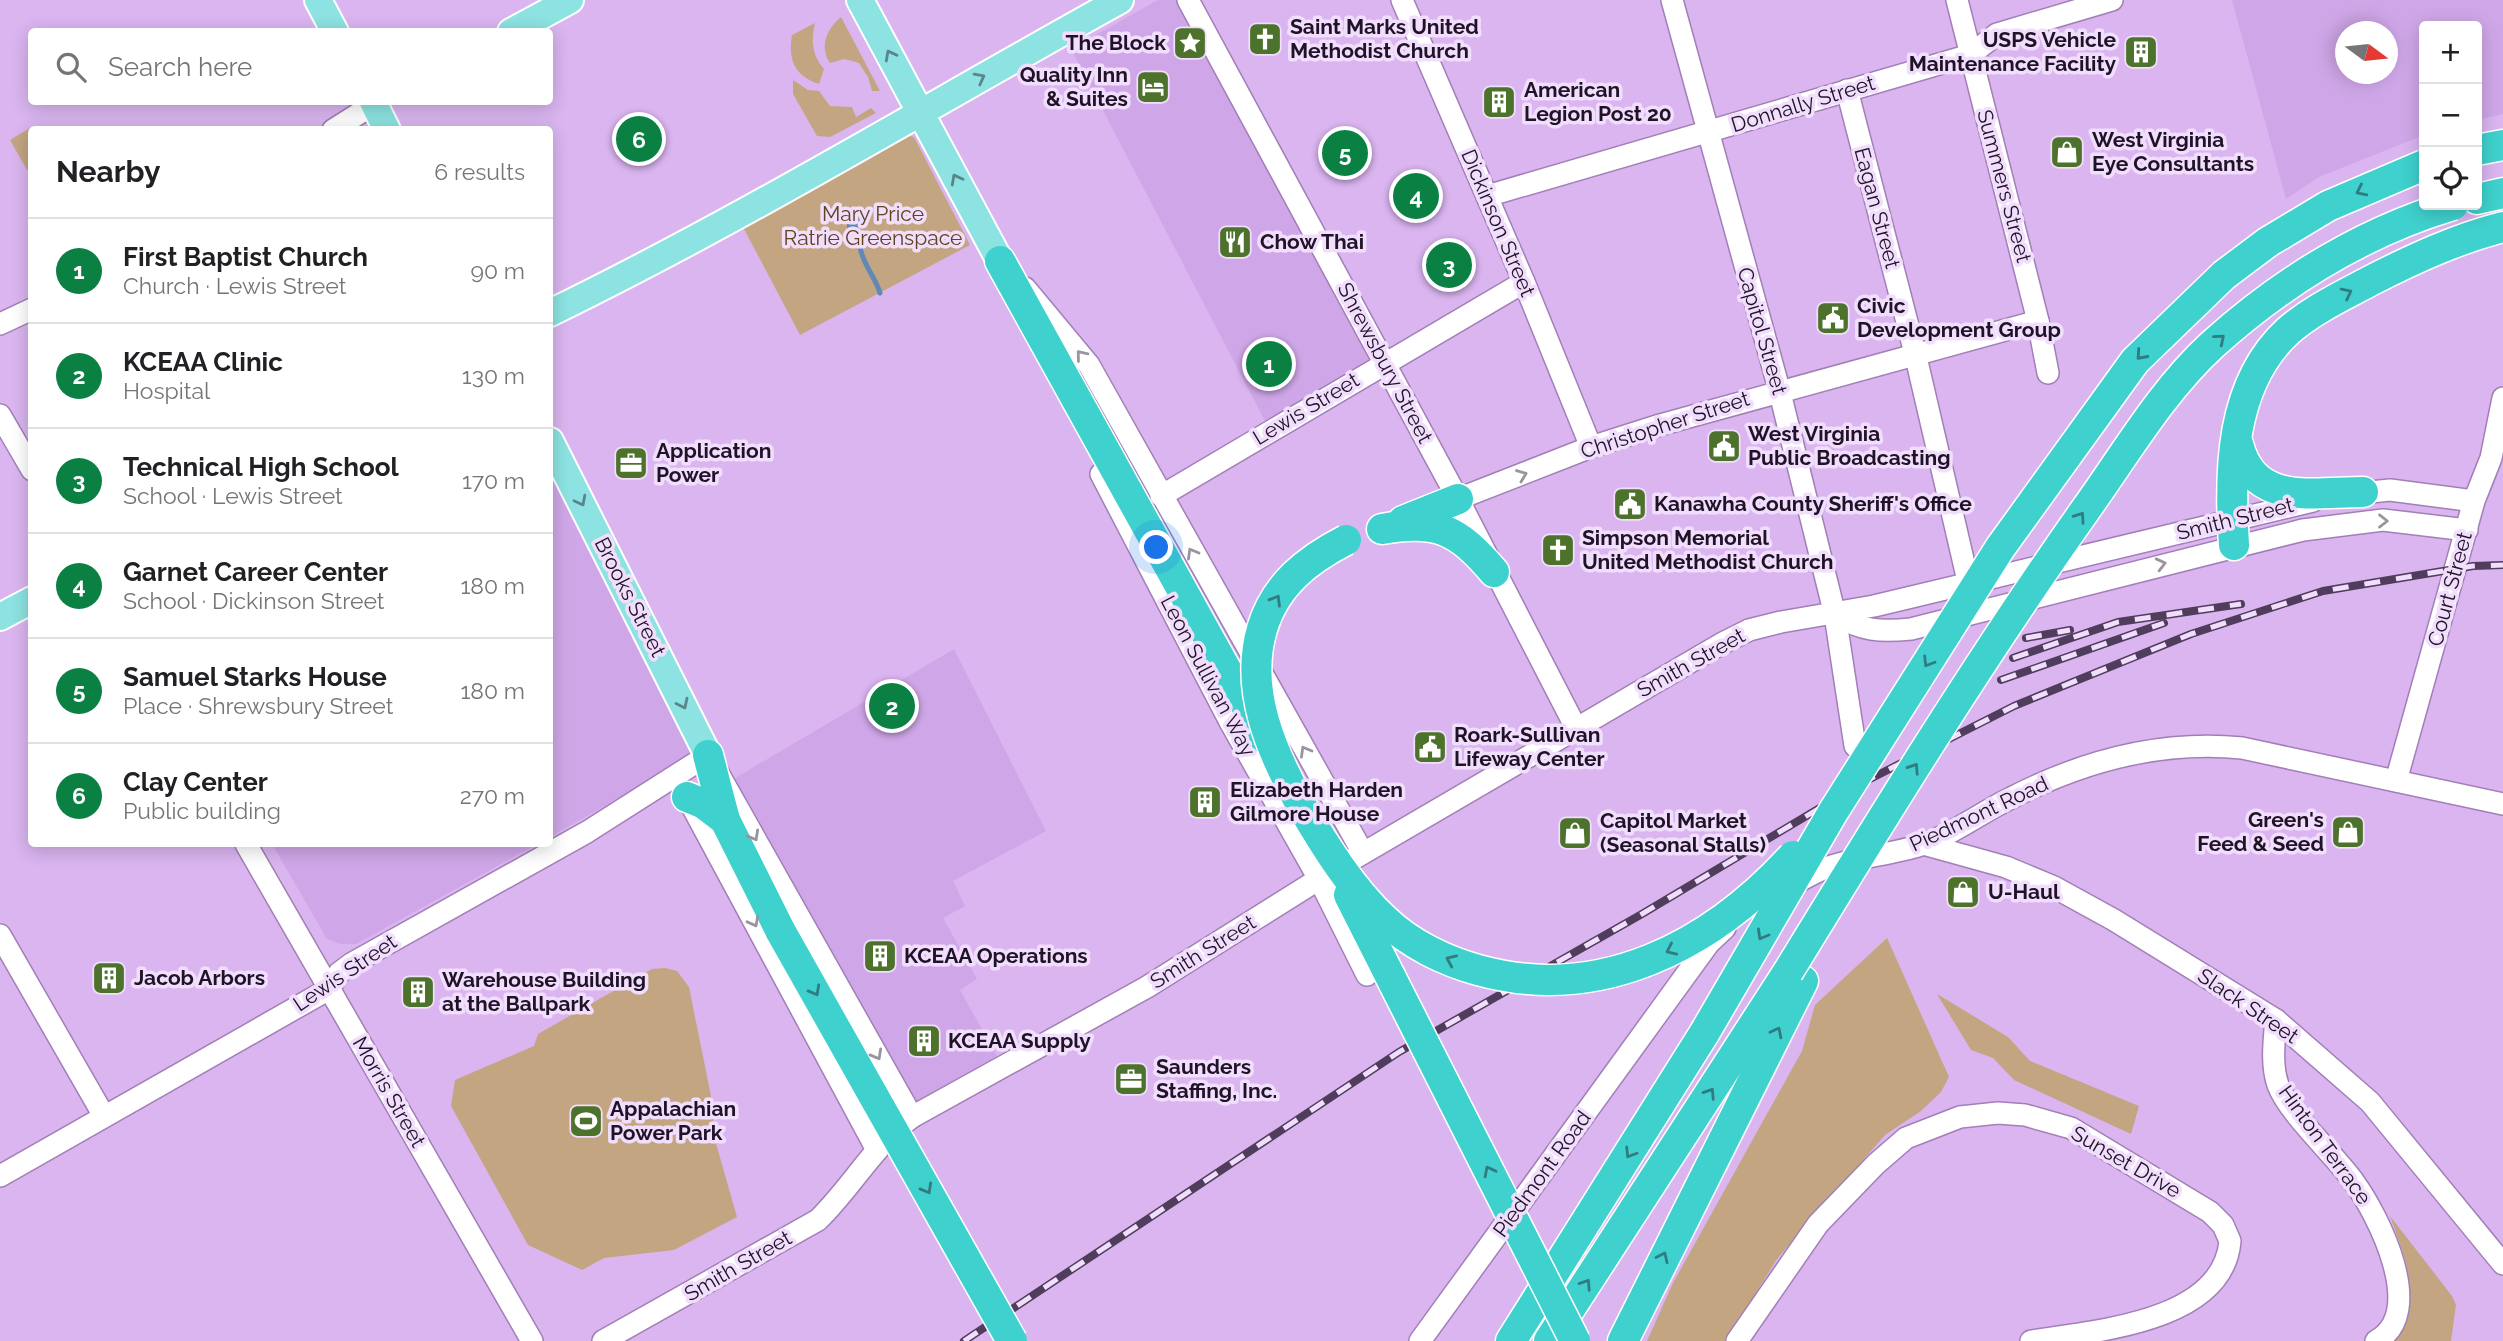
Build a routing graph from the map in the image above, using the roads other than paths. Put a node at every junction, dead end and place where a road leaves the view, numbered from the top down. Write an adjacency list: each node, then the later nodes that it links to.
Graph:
1 (318, 0): 10 (main road)
2 (570, 0): 11 (main road)
3 (860, 0): 16 (main road, Leon Sullivan Way, one-way to 3)
4 (1120, 0): 16 (main road, one-way to 4)
5 (1188, 0): 35 (street, Shrewsbury Street)
6 (1402, 0): 24 (street, Dickinson Street)
7 (1672, 0): 19 (street, Capitol Street)
8 (1957, 0): 12 (street, Summers Street)
9 (2112, 0): 12 (street, Donnally Street)
10 (333, 28)
11 (518, 28)
12 (1970, 55): 13 (street, Donnally Street); 32 (street, Summers Street)
13 (1847, 90): 19 (street, Donnally Street); 34 (street, Eagan Street)
14 (370, 105): 17 (street)
15 (376, 105): 18 (main road)
16 (920, 111): 28 (main road, Leon Sullivan Way, one-way to 16); 30 (main road)
17 (339, 126)
18 (385, 126)
19 (1710, 133): 24 (street, Donnally Street); 37 (street, Capitol Street)
20 (2503, 145): 21 (highway)
21 (2482, 149)
22 (2419, 167): 65 (highway, one-way to 65, bridge)
23 (2503, 193): 25 (highway)
24 (1487, 196): 29 (street, Dickinson Street)
25 (2482, 198)
26 (2437, 210): 74 (highway, one-way to 26, bridge)
27 (2503, 227): 40 (highway, one-way to 27)
28 (1000, 261): 46 (street, Leon Sullivan Way, one-way to 28); 60 (highway, bridge); 71 (street, Leon Sullivan Way)
29 (1524, 282): 35 (street, Lewis Street); 42 (street, Dickinson Street)
30 (553, 312)
31 (17, 316): 33 (street)
32 (2038, 321): 34 (street, Christopher Street); 36 (street, Summers Street)
33 (0, 335)
34 (1916, 353): 37 (street, Christopher Street); 52 (street, Eagan Street)
35 (1384, 362): 46 (street, Lewis Street); 47 (street, Shrewsbury Street)
36 (2048, 373)
37 (1779, 390): 42 (street, Christopher Street); 55 (street, Capitol Street)
38 (2503, 398): 44 (street, Court Street)
39 (0, 415): 43 (street)
40 (2237, 442): 45 (highway); 50 (highway)
41 (553, 447): 59 (main road, Brooks Street, one-way to 59)
42 (1591, 447): 47 (street, Christopher Street, one-way to 42)
43 (28, 463)
44 (2487, 490): 45 (street, Smith Street); 49 (street, Court Street)
45 (2363, 492): 50 (street, Smith Street)
46 (1161, 496): 70 (street, Leon Sullivan Way, one-way to 46)
47 (1458, 499): 48 (highway); 51 (street, Shrewsbury Street)
48 (1382, 529): 51 (highway); 60 (highway, one-way to 48, bridge)
49 (2467, 530): 50 (street, Smith Street, one-way to 49); 61 (street, Court Street)
50 (2233, 533): 52 (street, Smith Street); 54 (street, Smith Street, one-way to 50)
51 (1494, 572): 57 (street, Shrewsbury Street)
52 (1969, 584): 54 (street, Eagan Street); 55 (street, Smith Street)
53 (28, 602): 56 (main road)
54 (1974, 612): 55 (street, Smith Street)
55 (1835, 615): 57 (street, Smith Street); 58 (street, Capitol Street)
56 (0, 617)
57 (1576, 728): 70 (street, Smith Street)
58 (1855, 746)
59 (708, 755): 62 (street, Lewis Street); 66 (highway); 78 (street, one-way to 78)
60 (1276, 760): 68 (highway, bridge)
61 (2396, 781): 64 (street, Piedmont Road); 67 (street, Piedmont Road)
62 (653, 791): 63 (street); 75 (street, Lewis Street)
63 (687, 797): 66 (highway); 79 (street, one-way to 79)
64 (2503, 804)
65 (1833, 812): 68 (highway, one-way to 68, bridge); 86 (highway, one-way to 86, bridge)
66 (724, 820): 84 (highway, one-way to 84, bridge)
67 (1923, 844): 76 (street, Slack Street); 85 (street, Piedmont Road)
68 (1325, 845): 88 (highway, one-way to 68, bridge)
69 (248, 847): 75 (street, Morris Street)
70 (1363, 853): 71 (street, Smith Street)
71 (1319, 879): 73 (street, Leon Sullivan Way); 78 (street, Smith Street)
72 (0, 935): 77 (street)
73 (1367, 975)
74 (1796, 976): 87 (highway, one-way to 74); 89 (highway, one-way to 74)
75 (329, 989): 77 (street, Lewis Street); 82 (street, Morris Street)
76 (2276, 1020): 81 (street, Slack Street); 92 (street, Hinton Terrace)
77 (104, 1116): 80 (street, Lewis Street)
78 (912, 1117): 79 (street, Smith Street)
79 (877, 1150): 83 (street, Smith Street)
80 (0, 1175)
81 (2503, 1264)
82 (532, 1341)
83 (603, 1341)
84 (1012, 1341)
85 (1420, 1341)
86 (1511, 1341)
87 (1549, 1341)
88 (1574, 1341)
89 (1623, 1341)
90 (1737, 1341): 91 (street, Sunset Drive)
91 (2031, 1341)
92 (2376, 1341)

